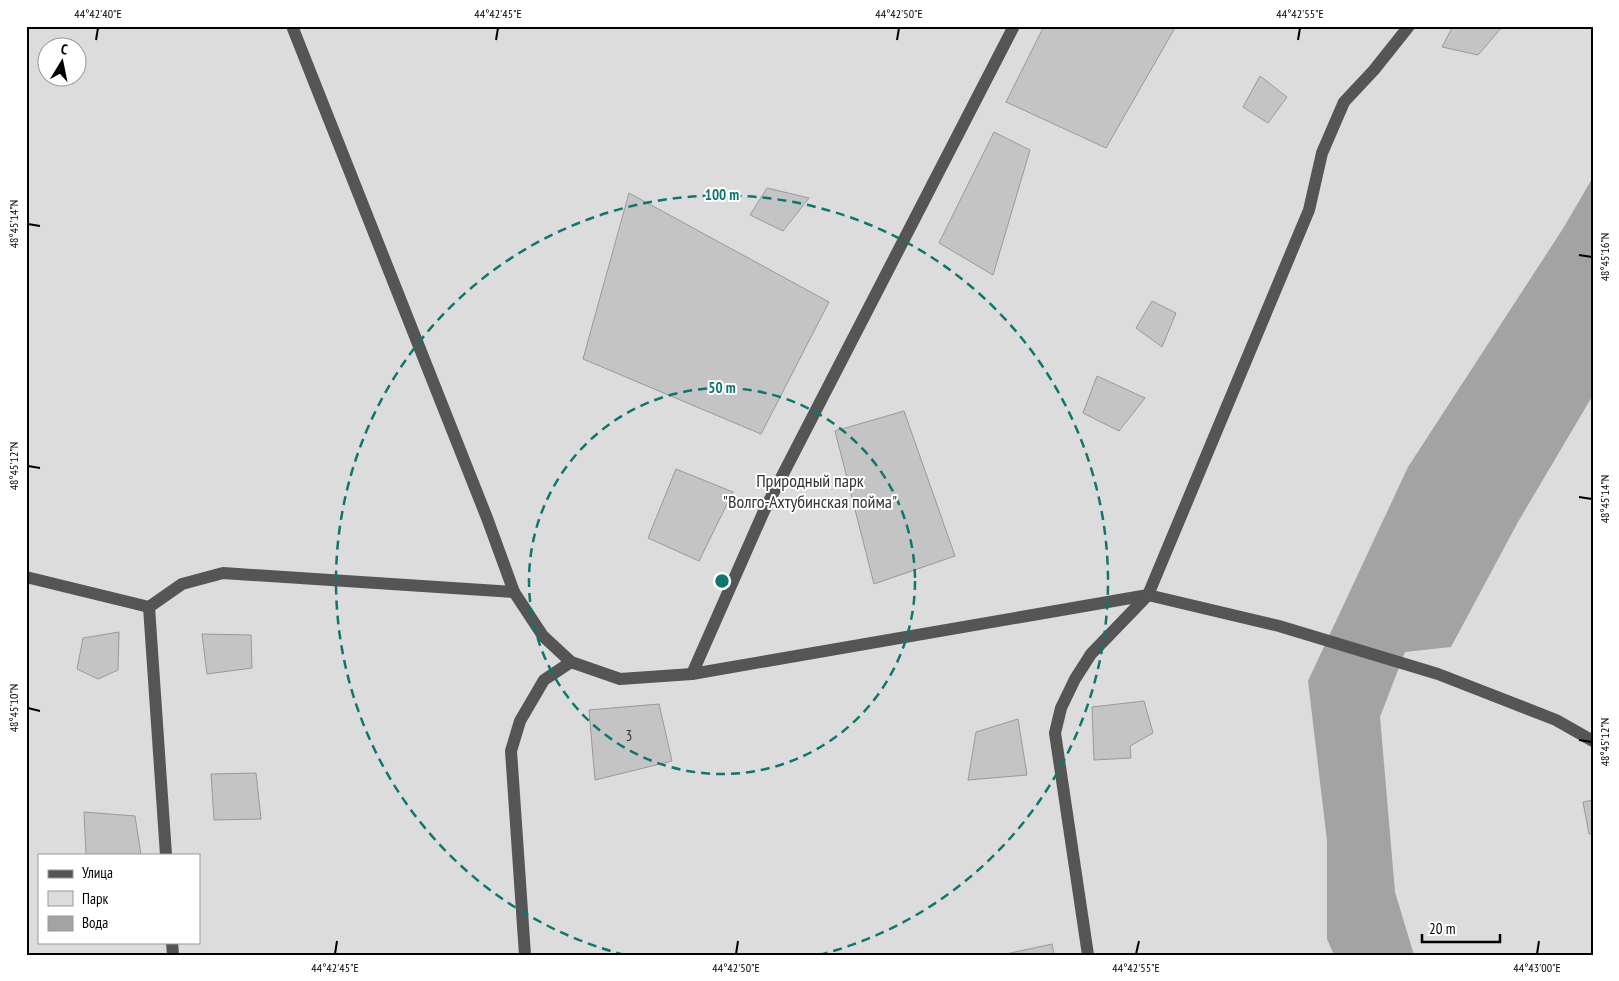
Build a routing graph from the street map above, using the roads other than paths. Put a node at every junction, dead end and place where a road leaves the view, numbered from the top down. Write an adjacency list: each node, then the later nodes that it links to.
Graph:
1 (292, 26): 5 (street)
2 (1014, 26): 9 (street)
3 (1409, 26): 6 (street)
4 (26, 577): 7 (street)
5 (514, 592): 7 (street); 8 (street)
6 (1148, 595): 9 (street); 10 (street); 13 (street)
7 (149, 607): 11 (street)
8 (571, 662): 9 (street); 12 (street)
9 (692, 674)
10 (1593, 740)
11 (166, 854)
12 (525, 955)
13 (1088, 955)

